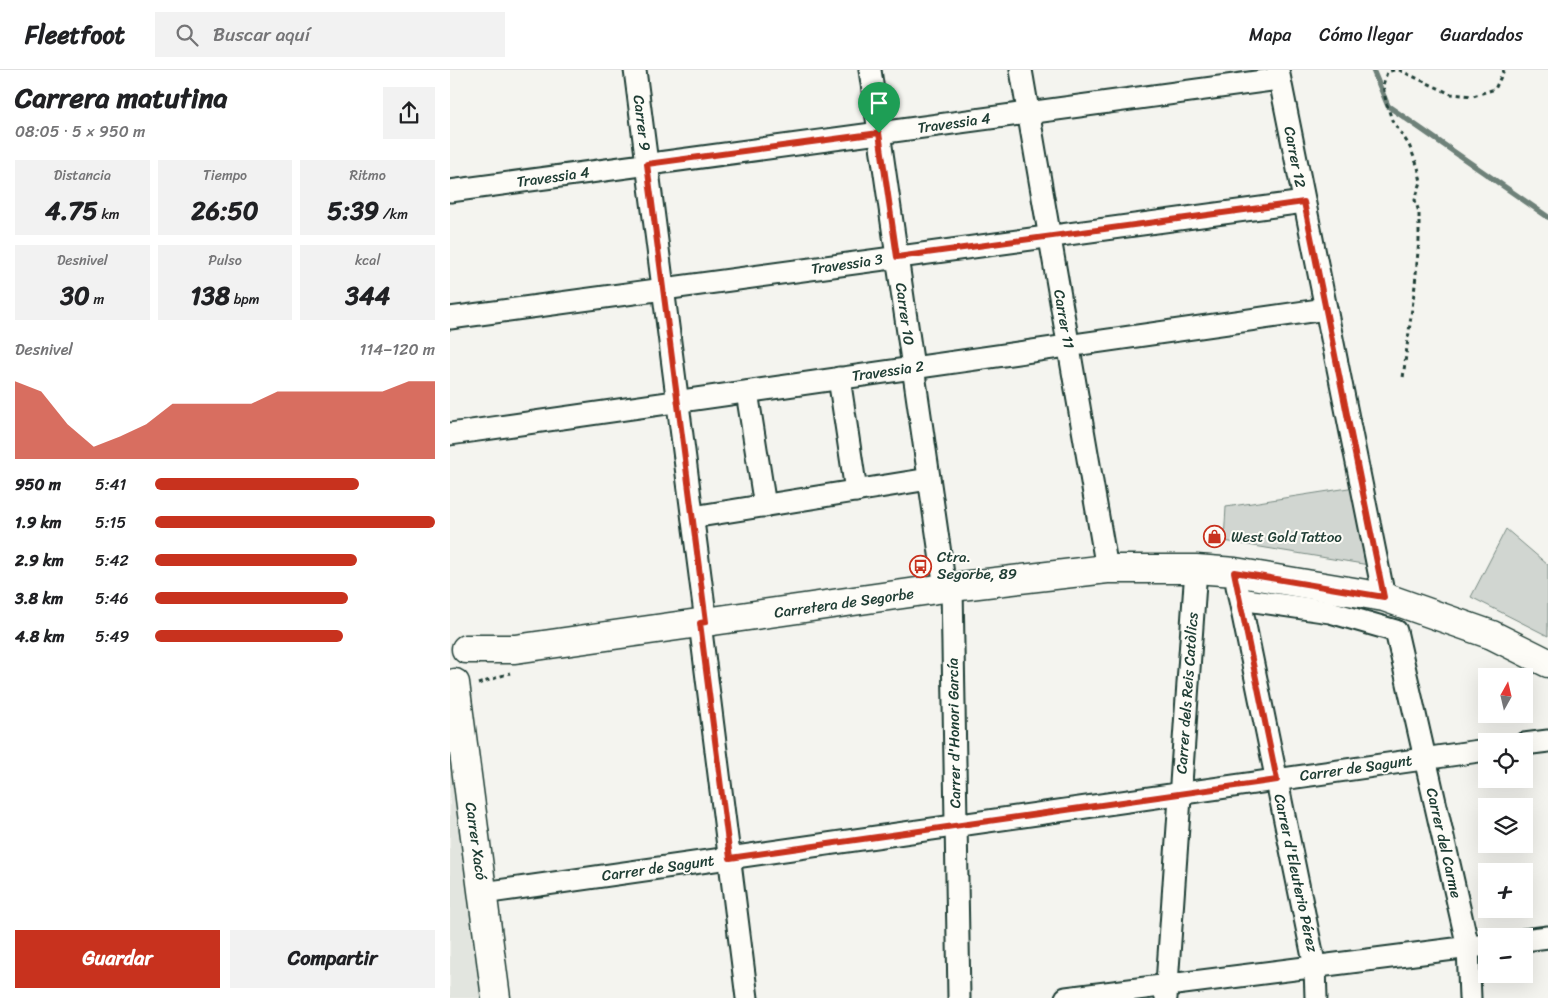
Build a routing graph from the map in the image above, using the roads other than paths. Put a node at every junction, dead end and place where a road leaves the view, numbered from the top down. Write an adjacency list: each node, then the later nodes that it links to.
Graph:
1 (635, 70): 7 (street, Carrer 9)
2 (870, 70): 6 (street, Carrer 10)
3 (1021, 70): 5 (street, Carrer 11)
4 (1279, 75): 5 (street, Travessia 4); 9 (street, Carrer 12)
5 (1029, 113): 6 (street, Travessia 4); 10 (street, Carrer 11)
6 (879, 133): 7 (street, Travessia 4); 11 (street, Carrer 10)
7 (647, 164): 8 (street, Travessia 4); 12 (street, Carrer 9)
8 (450, 191)
9 (1304, 202): 10 (street, Travessia 3); 13 (street, Carrer 12)
10 (1050, 237): 11 (street, Travessia 3); 15 (street, Carrer 11)
11 (897, 257): 12 (street, Travessia 3); 16 (street, Carrer 10)
12 (663, 289): 14 (street, Travessia 3); 19 (street, Carrer 9)
13 (1326, 309): 15 (street, Travessia 2); 29 (street, Carrer 12)
14 (450, 318)
15 (1068, 346): 16 (street, Travessia 2); 26 (street, Carrer 11)
16 (913, 368): 17 (street, Travessia 2); 21 (street, Carrer 10)
17 (839, 378): 18 (street, Travessia 2); 22 (street)
18 (747, 392): 19 (street, Travessia 2); 23 (street)
19 (678, 401): 20 (street, Travessia 2); 24 (street, Carrer 9)
20 (450, 434)
21 (929, 479): 22 (street); 28 (street, Carrer 10)
22 (856, 491): 23 (street)
23 (765, 506): 24 (street)
24 (693, 517): 31 (street, Carrer 9)
25 (1196, 568): 26 (street, Carretera de Segorbe); 27 (street, Carretera de Segorbe); 39 (street, Carrer dels Reis Catòlics)
26 (1107, 569): 28 (street, Carretera de Segorbe)
27 (1234, 572): 29 (street, Carretera de Segorbe); 30 (street, Carrer d'Eleuterio Pérez)
28 (949, 588): 31 (street, Carretera de Segorbe); 40 (street, Carrer d'Honori García)
29 (1384, 597): 33 (street, Carretera de Segorbe)
30 (1240, 599): 37 (street, Carrer del Carme); 38 (street, Carrer d'Eleuterio Pérez)
31 (703, 622): 32 (street, Carretera de Segorbe); 41 (street, Carrer 9)
32 (456, 662): 42 (street, Carrer Xacó)
33 (1548, 663)
34 (1548, 741): 35 (street)
35 (1533, 743)
36 (1478, 751): 37 (street, Carrer de Sagunt)
37 (1425, 758): 38 (street, Carrer de Sagunt); 45 (street, Carrer del Carme)
38 (1277, 780): 39 (street, Carrer de Sagunt); 46 (street, Carrer d'Eleuterio Pérez)
39 (1180, 793): 40 (street, Carrer de Sagunt); 47 (street, Carrer dels Reis Catòlics)
40 (956, 826): 41 (street, Carrer de Sagunt); 50 (street, Carrer d'Honori García)
41 (730, 858): 42 (street, Carrer de Sagunt); 49 (street, Carrer 9)
42 (482, 893): 48 (street, Carrer Xacó)
43 (1548, 938): 44 (street)
44 (1533, 939)
45 (1477, 946): 46 (street); 53 (street, Carrer del Carme)
46 (1315, 967): 47 (street); 52 (street, Carrer d'Eleuterio Pérez)
47 (1167, 992): 51 (street)
48 (496, 998)
49 (747, 998)
50 (959, 998)
51 (1066, 998)
52 (1316, 998)
53 (1470, 998)

